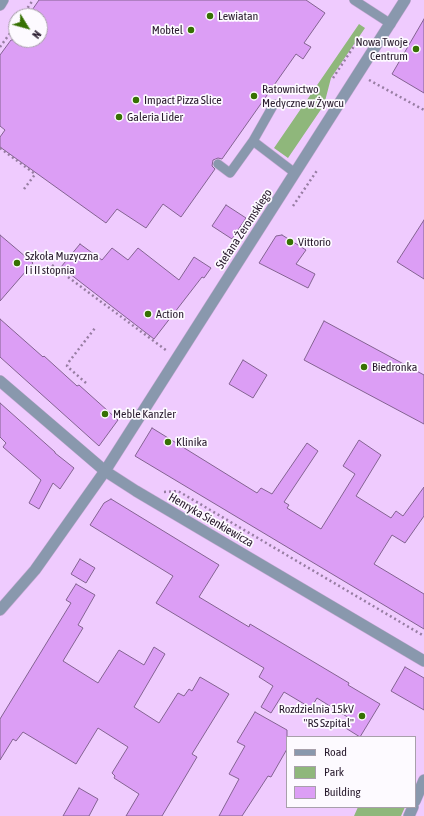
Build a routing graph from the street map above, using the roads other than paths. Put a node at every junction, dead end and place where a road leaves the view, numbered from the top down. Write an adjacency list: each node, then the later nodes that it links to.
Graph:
1 (3, 0): 4 (street)
2 (354, 0): 5 (lane)
3 (405, 0): 5 (street, Stefana Żeromskiego)
4 (0, 5)
5 (391, 24): 9 (street, Stefana Żeromskiego)
6 (274, 104): 7 (lane)
7 (253, 141): 8 (lane); 9 (lane)
8 (218, 164)
9 (295, 173): 11 (street, Stefana Żeromskiego)
10 (0, 381): 11 (street, Henryka Sienkiewicza)
11 (105, 471): 12 (street, Stefana Żeromskiego); 13 (street, Henryka Sienkiewicza)
12 (0, 610)
13 (424, 661)
14 (424, 780): 15 (street)
15 (416, 799)

